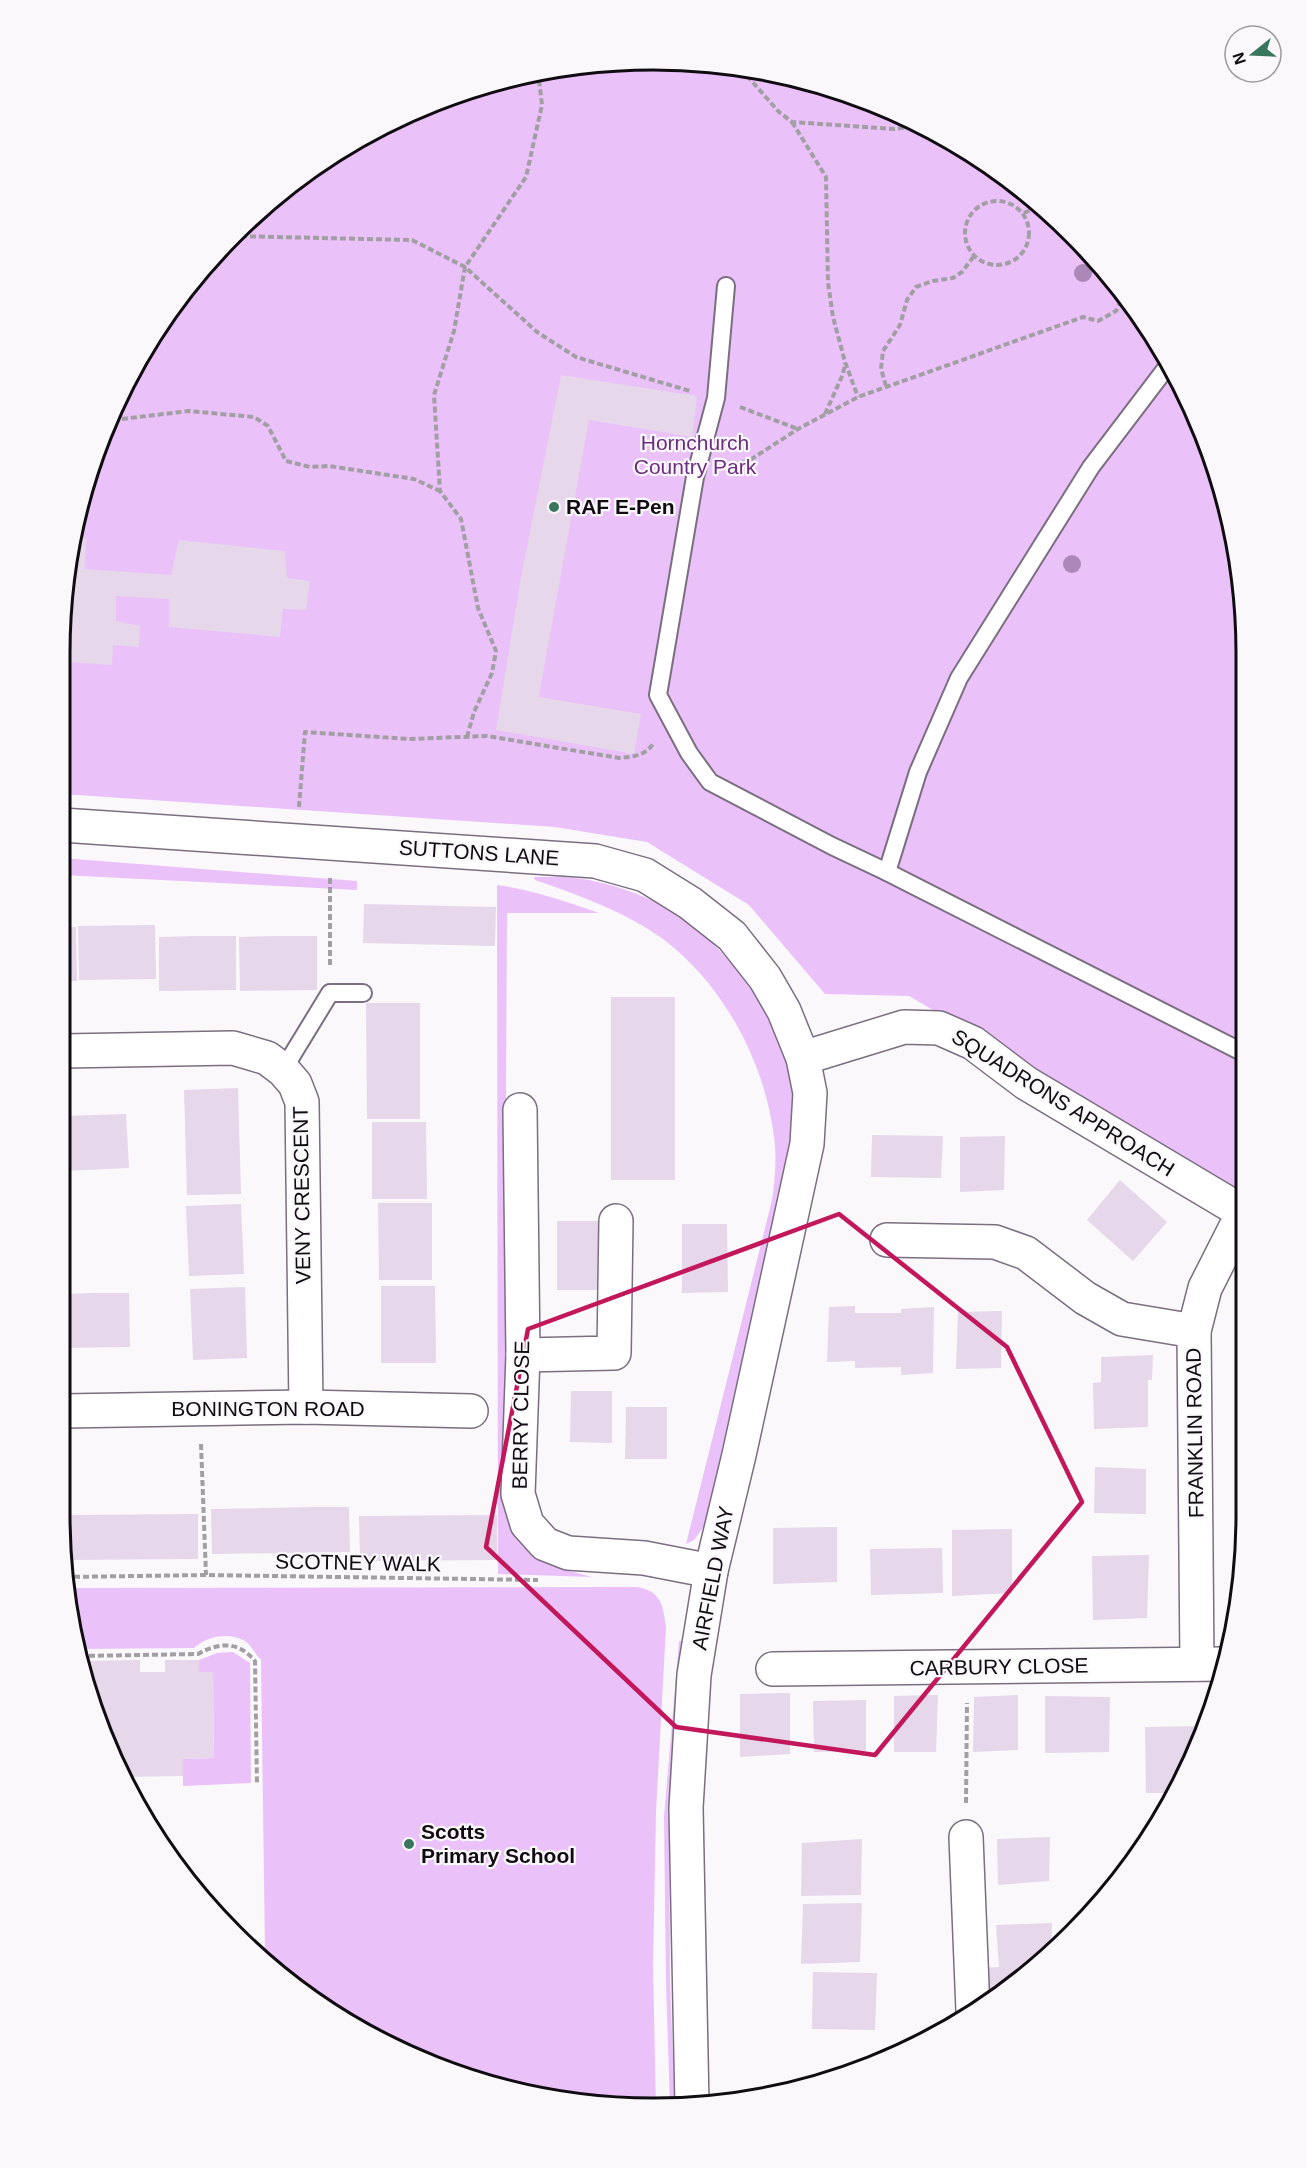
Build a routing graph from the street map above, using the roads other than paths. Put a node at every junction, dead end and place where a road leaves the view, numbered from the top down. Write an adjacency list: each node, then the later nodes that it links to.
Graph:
1 (726, 286): 4 (lane)
2 (1163, 372): 4 (lane)
3 (70, 826): 8 (street, SUTTONS LANE)
4 (887, 872): 6 (lane)
5 (363, 993): 9 (lane)
6 (1236, 1049)
7 (70, 1051): 9 (street, VENY CRESCENT)
8 (804, 1058): 11 (street, SQUADRONS APPROACH); 20 (street, AIRFIELD WAY)
9 (284, 1070): 17 (street, VENY CRESCENT)
10 (520, 1110): 16 (street, BERRY CLOSE)
11 (1236, 1209)
12 (616, 1221): 16 (street)
13 (1236, 1229): 15 (street, FRANKLIN ROAD)
14 (887, 1240): 15 (street)
15 (1194, 1331): 21 (street, FRANKLIN ROAD)
16 (523, 1355): 20 (street, BERRY CLOSE)
17 (306, 1407): 18 (street, BONINGTON ROAD); 19 (street, BONINGTON ROAD)
18 (70, 1411)
19 (471, 1411)
20 (711, 1571): 25 (street, AIRFIELD WAY)
21 (1210, 1664): 22 (street, CARBURY CLOSE)
22 (773, 1669)
23 (966, 1837): 24 (street)
24 (973, 2002)
25 (692, 2096)

